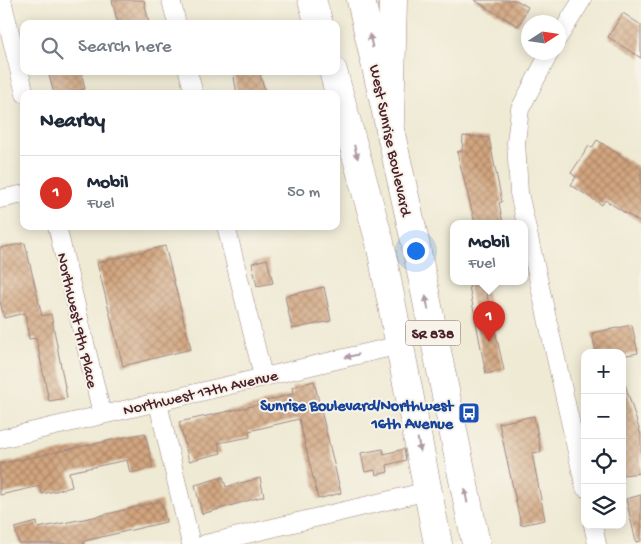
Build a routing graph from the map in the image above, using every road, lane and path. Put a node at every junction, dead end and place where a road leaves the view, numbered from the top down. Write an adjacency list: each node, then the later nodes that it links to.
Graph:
1 (2, 0): 11 (street)
2 (171, 0): 7 (street)
3 (312, 0): 8 (main road)
4 (361, 0): 19 (main road, West Sunrise Boulevard / SR 838, one-way to 4)
5 (393, 0): 19 (main road)
6 (582, 0): 9 (street)
7 (176, 20)
8 (318, 20)
9 (566, 25)
10 (546, 60): 22 (street)
11 (20, 74)
12 (20, 75): 15 (street)
13 (189, 75): 16 (street)
14 (334, 75): 17 (main road, SR 838, one-way to 17)
15 (24, 90)
16 (193, 90)
17 (338, 90)
18 (340, 97): 26 (main road, SR 838, one-way to 26)
19 (390, 123): 37 (main road, West Sunrise Boulevard / SR 838, one-way to 19)
20 (20, 195): 21 (street)
21 (0, 199)
22 (524, 220)
23 (58, 230): 29 (street, Northwest 9th Place)
24 (227, 230): 27 (street)
25 (528, 237): 31 (street)
26 (400, 345): 27 (street, Northwest 17th Avenue, one-way to 27); 32 (main road, SR 838, one-way to 32)
27 (263, 376): 28 (street, Northwest 17th Avenue)
28 (158, 403): 29 (street, Northwest 17th Avenue); 34 (street)
29 (102, 414): 30 (street, Northwest 17th Avenue)
30 (0, 439)
31 (584, 484)
32 (428, 491): 35 (street); 36 (main road, SR 838)
33 (594, 529): 38 (street)
34 (191, 544)
35 (205, 544)
36 (438, 544)
37 (476, 544)
38 (597, 544)

